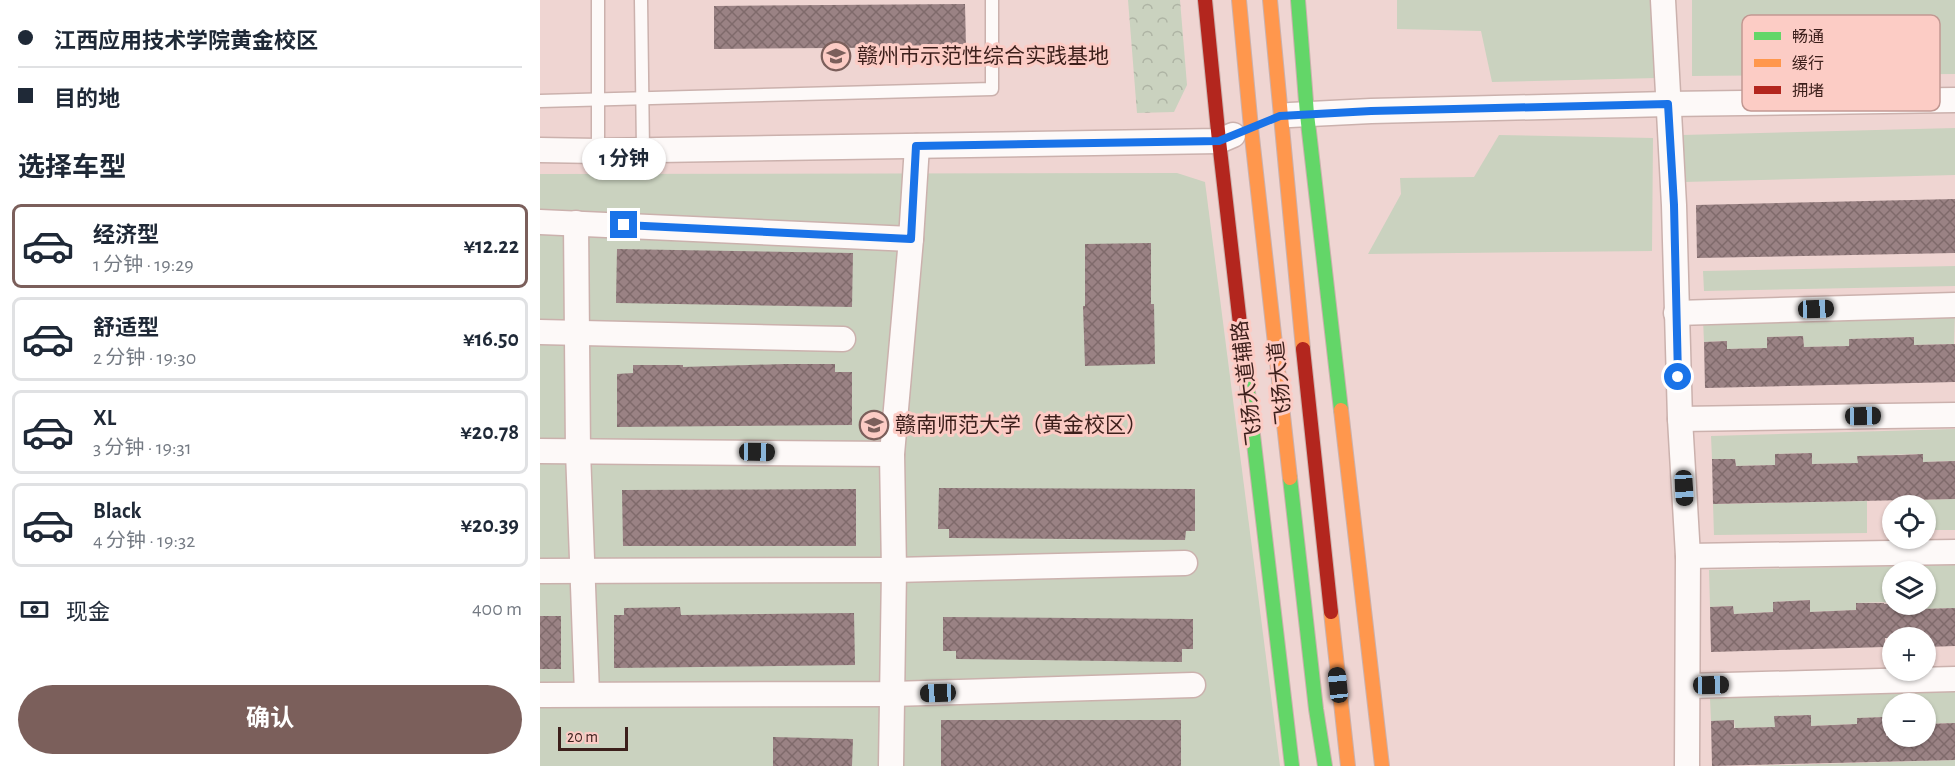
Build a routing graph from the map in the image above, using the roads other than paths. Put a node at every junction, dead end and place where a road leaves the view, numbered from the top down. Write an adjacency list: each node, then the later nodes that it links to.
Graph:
1 (598, 0): 10 (lane)
2 (641, 0): 9 (lane)
3 (992, 0): 9 (lane)
4 (1205, 0): 19 (street, 飞扬大道辅路)
5 (1239, 0): 18 (street, 飞扬大道)
6 (1270, 0): 17 (street, 飞扬大道)
7 (1298, 0): 16 (street)
8 (1663, 0): 15 (street)
9 (642, 99): 10 (lane); 22 (lane)
10 (598, 100): 13 (lane); 23 (lane)
11 (1940, 100): 12 (street)
12 (1955, 100)
13 (540, 101)
14 (1742, 103): 15 (street)
15 (1668, 104): 16 (street); 29 (street)
16 (1307, 114): 17 (street); 42 (street)
17 (1280, 116): 18 (street); 35 (street, 飞扬大道)
18 (1251, 128): 19 (street); 27 (street, 飞扬大道)
19 (1219, 141): 20 (street); 36 (street, 飞扬大道辅路)
20 (916, 146): 22 (street); 26 (street)
21 (540, 150): 23 (street)
22 (643, 150): 23 (street)
23 (598, 151)
24 (540, 222): 25 (street)
25 (576, 223): 26 (street); 31 (street)
26 (911, 239): 41 (street)
27 (1270, 291): 32 (street); 57 (street, 飞扬大道)
28 (1955, 304): 29 (street)
29 (1676, 313): 38 (street)
30 (540, 332): 31 (street)
31 (576, 333): 33 (street); 40 (street)
32 (1262, 338)
33 (843, 339)
34 (1258, 361): 36 (street)
35 (1305, 377): 42 (street); 58 (street, 飞扬大道)
36 (1250, 407): 56 (street, 飞扬大道辅路)
37 (1955, 415): 38 (street)
38 (1680, 419): 44 (street)
39 (540, 450): 40 (street)
40 (578, 451): 41 (street); 46 (street)
41 (892, 454): 47 (street)
42 (1348, 467): 59 (street)
43 (1955, 552): 44 (street)
44 (1688, 556): 51 (street)
45 (1185, 563): 47 (street)
46 (583, 570): 47 (street); 48 (street); 52 (street)
47 (894, 570): 53 (street)
48 (540, 571)
49 (1955, 679): 51 (street)
50 (1192, 685): 53 (street)
51 (1688, 686): 60 (street)
52 (587, 694): 53 (street); 54 (street)
53 (892, 694): 55 (street)
54 (540, 695)
55 (891, 766)
56 (1292, 766)
57 (1325, 766)
58 (1348, 766)
59 (1382, 766)
60 (1687, 766)

